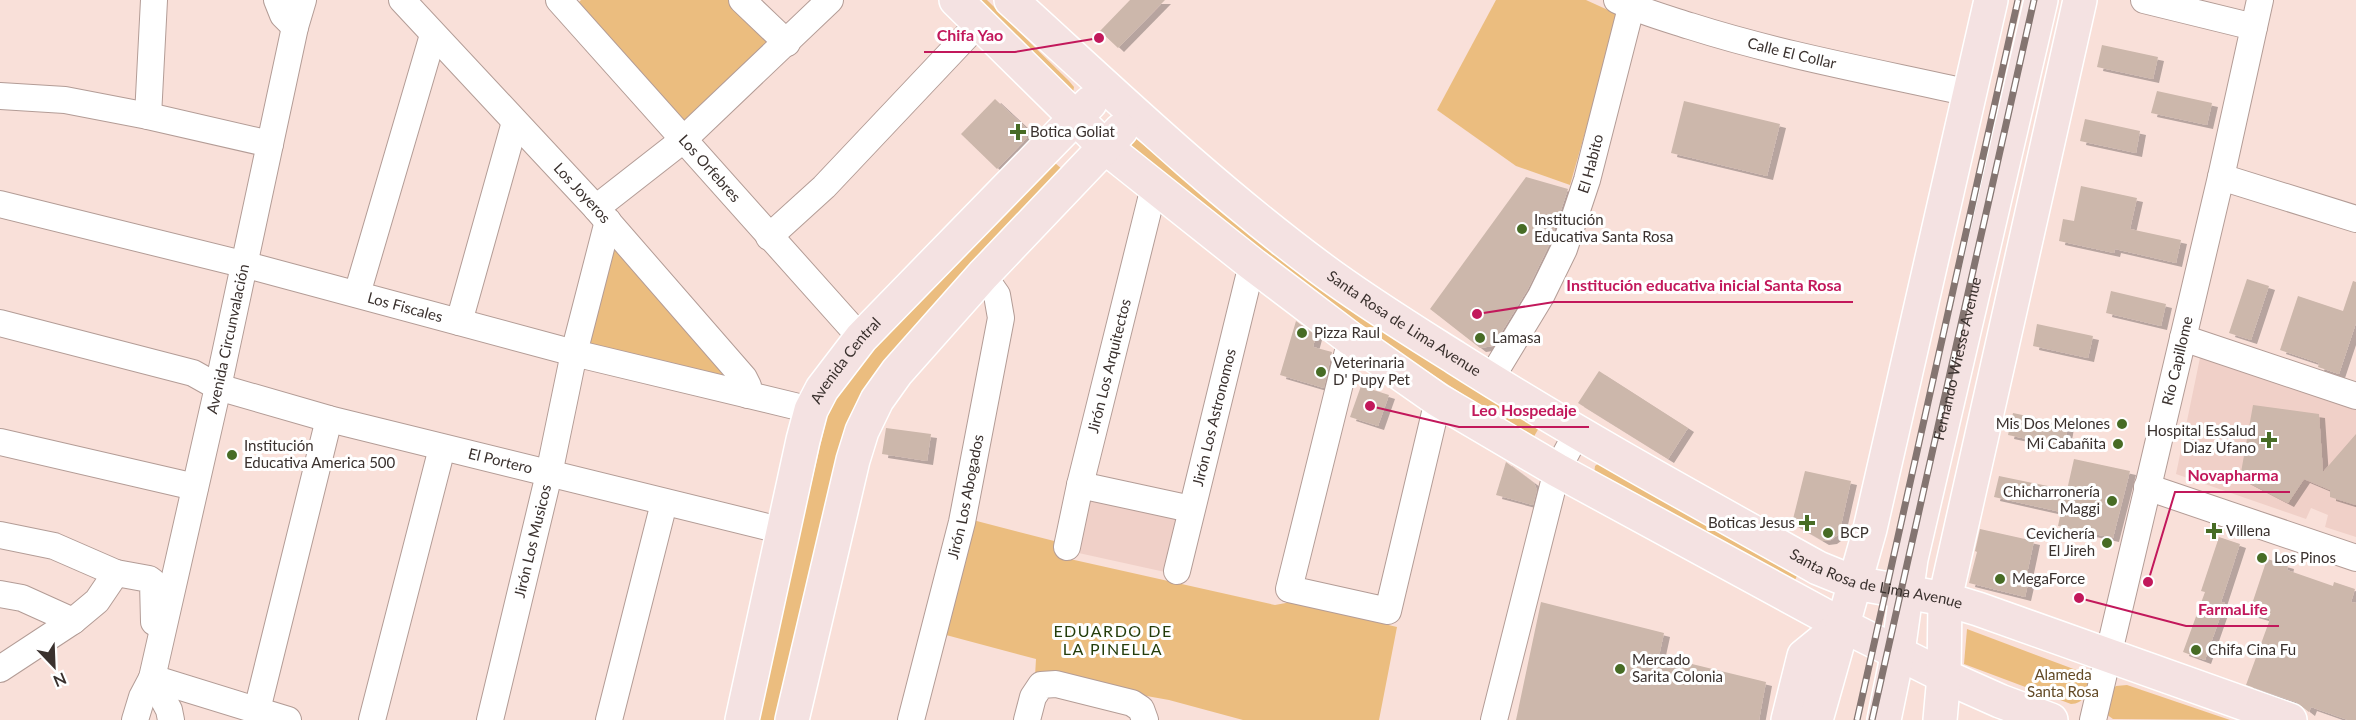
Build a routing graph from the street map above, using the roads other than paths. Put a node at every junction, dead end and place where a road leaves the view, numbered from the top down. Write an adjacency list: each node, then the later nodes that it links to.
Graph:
1 (154, 0): 25 (street)
2 (277, 0): 17 (street)
3 (303, 0): 17 (street, Avenida Circunvalación)
4 (402, 0): 19 (street, Los Joyeros)
5 (742, 0): 20 (street)
6 (830, 0): 20 (street)
7 (956, 0): 16 (main road)
8 (1011, 0): 21 (main road, Santa Rosa de Lima Avenue)
9 (1991, 0): 22 (main road)
10 (2041, 0): 74 (main road, Fernando Wiesse Avenue)
11 (2080, 0): 76 (main road)
12 (2144, 0): 18 (street)
13 (2260, 0): 18 (street, Río Capillome)
14 (564, 2): 28 (street, Los Orfebres)
15 (1627, 2): 22 (street, Calle El Collar); 47 (street, El Habito)
16 (978, 24): 26 (main road); 36 (street)
17 (295, 27): 29 (street, Avenida Circunvalación)
18 (2254, 27): 31 (street, Río Capillome)
19 (433, 35): 27 (street, Los Joyeros); 40 (street)
20 (787, 43): 28 (street)
21 (1106, 86): 24 (main road, Santa Rosa de Lima Avenue); 26 (main road, Avenida Central)
22 (1970, 93): 73 (main road)
23 (0, 96): 25 (street)
24 (1136, 114): 30 (main road); 47 (main road, Santa Rosa de Lima Avenue)
25 (148, 116): 29 (street)
26 (1076, 119): 30 (main road); 43 (main road, Avenida Central)
27 (515, 122): 34 (street, Los Joyeros); 41 (street)
28 (683, 140): 34 (street); 36 (street, Los Orfebres)
29 (270, 144): 38 (street, Avenida Circunvalación)
30 (1105, 147): 32 (main road); 39 (main road)
31 (2221, 177): 35 (street); 44 (street, Río Capillome)
32 (1154, 187): 37 (main road); 59 (street, Jirón Los Arquitectos)
33 (0, 204): 38 (street, Los Fiscales)
34 (602, 214): 46 (street, Jirón Los Musicos); 49 (street, Los Joyeros)
35 (2356, 219)
36 (770, 237): 43 (street, Los Orfebres)
37 (1252, 264): 45 (main road); 63 (street, Jirón Los Astronomos)
38 (243, 265): 40 (street, Los Fiscales); 48 (street, Avenida Circunvalación)
39 (983, 275): 95 (main road); 96 (street, Jirón Los Abogados)
40 (357, 294): 41 (street, Los Fiscales)
41 (459, 322): 46 (street, Los Fiscales)
42 (0, 323): 48 (street, El Portero)
43 (861, 338): 52 (main road, Avenida Central)
44 (2183, 338): 50 (street); 60 (street, Río Capillome)
45 (1351, 339): 51 (main road); 51 (street)
46 (574, 353): 49 (street, Los Fiscales); 58 (street, Jirón Los Musicos)
47 (1490, 380): 54 (main road, Santa Rosa de Lima Avenue)
48 (218, 387): 53 (street, El Portero); 61 (street, Avenida Circunvalación)
49 (748, 395): 52 (street, Los Fiscales)
50 (2356, 396)
51 (1438, 400): 57 (main road)
52 (811, 410): 65 (main road, Avenida Central)
53 (329, 419): 56 (street, El Portero); 86 (street)
54 (1577, 433): 57 (street); 64 (main road, Santa Rosa de Lima Avenue)
55 (0, 442): 61 (street)
56 (442, 448): 58 (street, El Portero); 91 (street)
57 (1557, 470): 68 (main road); 98 (street)
58 (549, 474): 62 (street, El Portero); 92 (street, Jirón Los Musicos)
59 (1080, 484): 63 (street); 67 (street, Jirón Los Arquitectos)
60 (2146, 486): 69 (street); 82 (street, Río Capillome)
61 (195, 488): 80 (street, Avenida Circunvalación)
62 (664, 503): 65 (street, El Portero); 93 (street)
63 (1191, 509): 71 (street, Jirón Los Astronomos)
64 (1733, 520): 68 (main road); 70 (main road, Santa Rosa de Lima Avenue)
65 (784, 531): 94 (main road, Avenida Central)
66 (0, 535): 72 (street)
67 (1067, 547)
68 (1715, 556): 77 (main road)
69 (2356, 558)
70 (1818, 568): 73 (main road, Santa Rosa de Lima Avenue); 77 (main road)
71 (1177, 572)
72 (116, 573): 78 (street); 80 (street)
73 (1855, 583): 74 (main road, Santa Rosa de Lima Avenue); 79 (main road)
74 (1905, 591): 76 (main road, Santa Rosa de Lima Avenue); 81 (main road, Fernando Wiesse Avenue)
75 (0, 594): 78 (street)
76 (1945, 599): 82 (main road, Santa Rosa de Lima Avenue); 84 (main road)
77 (1805, 605): 79 (main road)
78 (73, 621): 83 (street)
79 (1842, 625): 81 (main road); 99 (main road); 100 (main road)
80 (161, 632): 85 (street, Avenida Circunvalación)
81 (1898, 652): 84 (main road); 101 (main road, Fernando Wiesse Avenue)
82 (2108, 657): 104 (street, Río Capillome); 105 (main road, Santa Rosa de Lima Avenue)
83 (2, 671)
84 (1944, 676): 102 (main road); 103 (main road)
85 (152, 678): 86 (street); 88 (street, Avenida Circunvalación); 89 (street)
86 (256, 710): 90 (street)
87 (1143, 715): 97 (street)
88 (135, 720)
89 (171, 720)
90 (288, 720)
91 (372, 720)
92 (490, 720)
93 (609, 720)
94 (742, 720)
95 (792, 720)
96 (911, 720)
97 (1027, 720)
98 (1494, 720)
99 (1788, 720)
100 (1816, 720)
101 (1884, 720)
102 (1940, 720)
103 (2051, 720)
104 (2092, 720)
105 (2290, 720)

